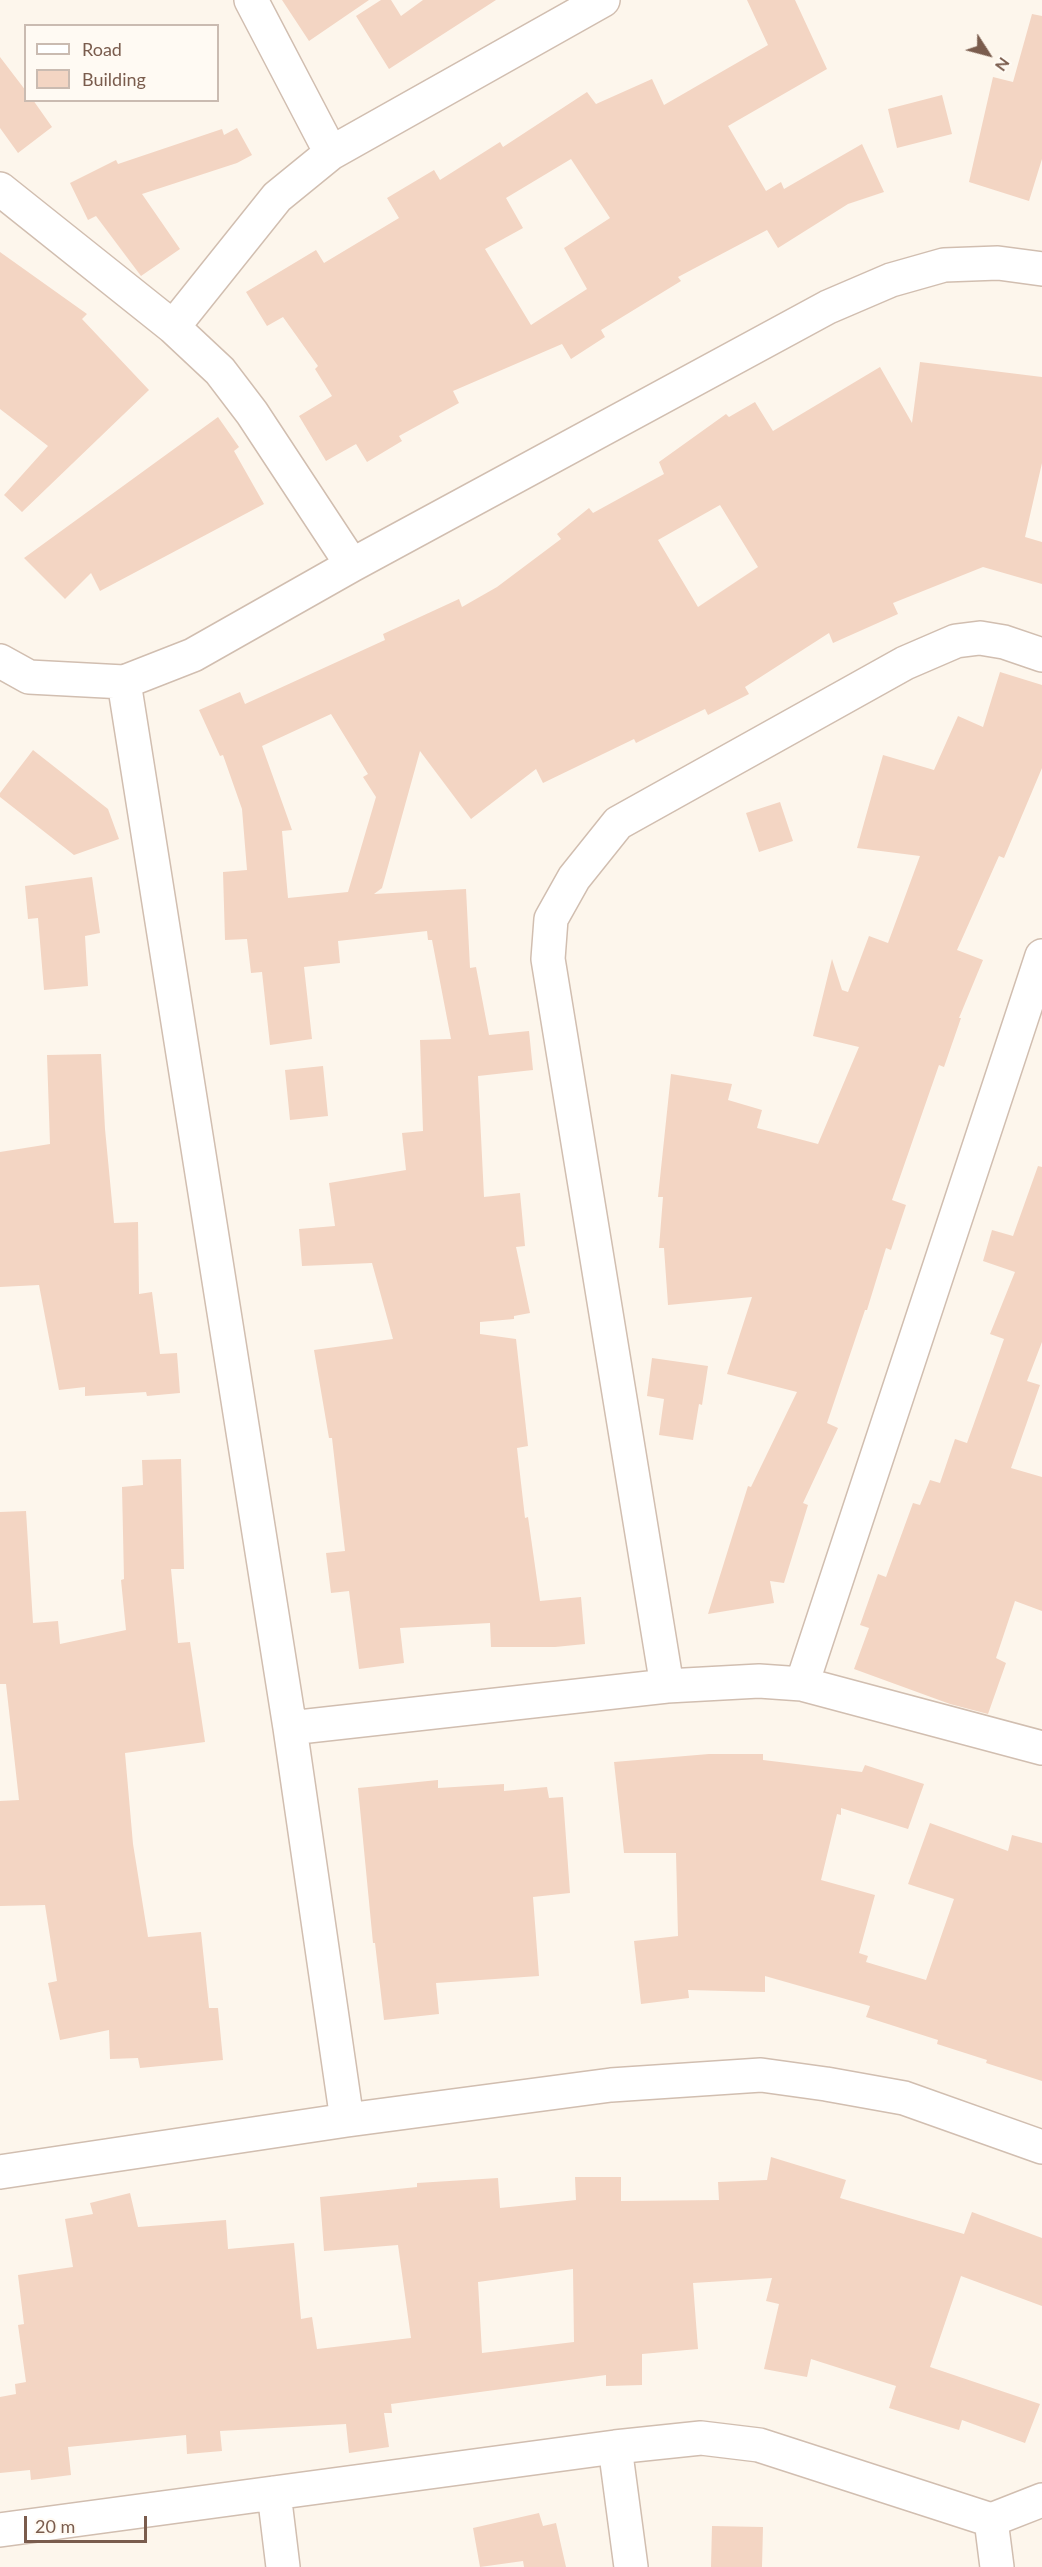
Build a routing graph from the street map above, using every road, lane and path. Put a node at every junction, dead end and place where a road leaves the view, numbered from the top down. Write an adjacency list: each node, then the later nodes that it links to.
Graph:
1 (251, 0): 3 (street)
2 (603, 0): 3 (street)
3 (331, 153): 6 (street)
4 (0, 189): 6 (street)
5 (1042, 269): 7 (street)
6 (173, 327): 7 (street)
7 (352, 565): 10 (street)
8 (1042, 655): 13 (street)
9 (0, 661): 10 (street)
10 (124, 682): 14 (street)
11 (1042, 956): 12 (street)
12 (802, 1684): 13 (street); 15 (street)
13 (667, 1686): 14 (street)
14 (290, 1728): 16 (street)
15 (1042, 1748)
16 (347, 2120): 17 (street); 18 (street)
17 (1042, 2147)
18 (0, 2172)
19 (615, 2447): 20 (street); 22 (street); 25 (street)
20 (274, 2493): 23 (street); 24 (street)
21 (1042, 2500): 22 (street)
22 (991, 2520): 26 (street)
23 (0, 2530)
24 (283, 2567)
25 (631, 2567)
26 (997, 2567)

